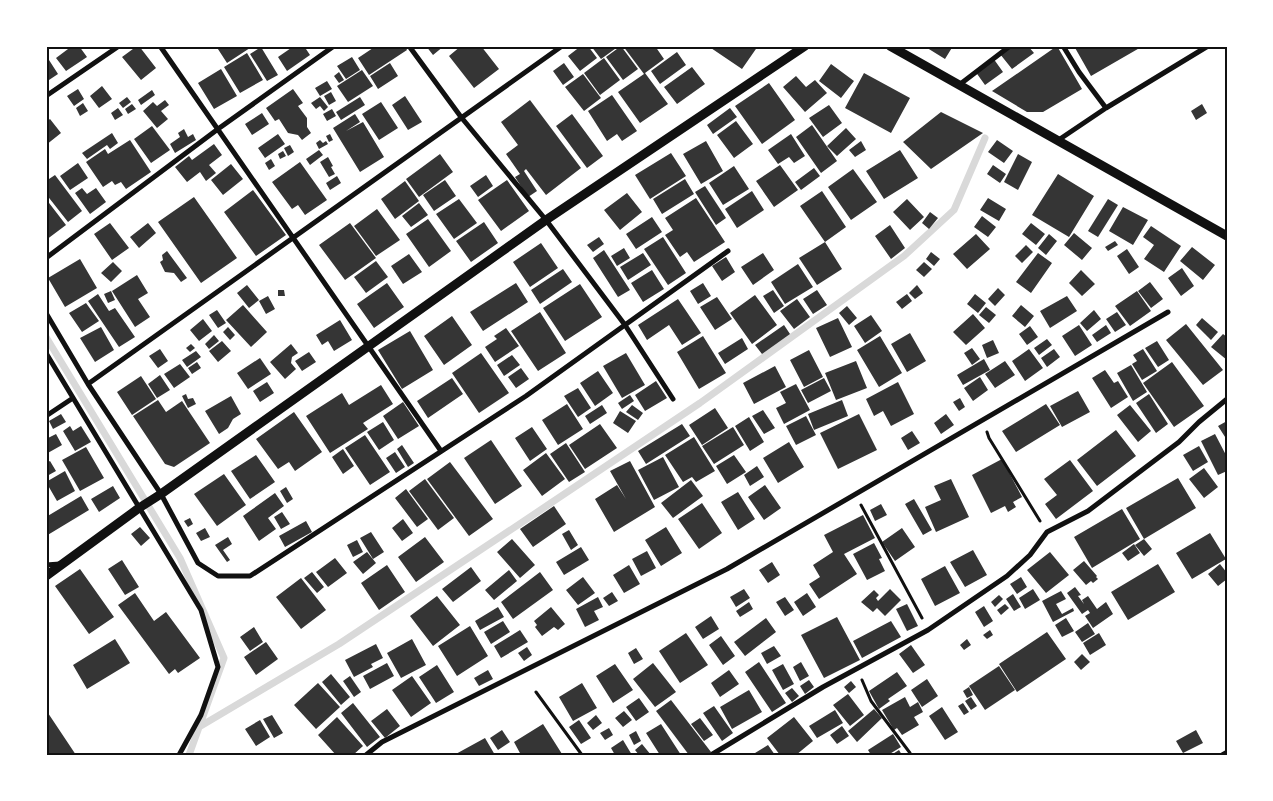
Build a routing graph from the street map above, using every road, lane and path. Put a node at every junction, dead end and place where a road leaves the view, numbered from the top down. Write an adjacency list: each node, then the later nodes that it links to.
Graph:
1 (120, 46): 12 (street)
2 (160, 46): 15 (street)
3 (334, 46): 15 (street)
4 (409, 46): 14 (street)
5 (562, 46): 14 (street)
6 (804, 46): 17 (street)
7 (890, 46): 11 (street)
8 (1010, 46): 11 (street)
9 (1062, 46): 13 (street)
10 (1208, 46): 13 (street)
11 (958, 86): 16 (street)
12 (46, 96)
13 (1106, 108): 16 (street)
14 (461, 117): 17 (street); 19 (street)
15 (218, 130): 19 (street); 21 (street)
16 (1057, 141): 18 (street)
17 (546, 220): 24 (street); 25 (street)
18 (1227, 236)
19 (293, 238): 25 (street); 27 (street)
20 (728, 251): 24 (street)
21 (46, 258)
22 (1168, 312): 32 (street)
23 (46, 314): 27 (street)
24 (625, 325): 29 (street); 33 (street)
25 (369, 346): 33 (street); 35 (street)
26 (46, 353): 28 (street)
27 (88, 384): 35 (street)
28 (73, 398): 31 (street); 36 (street)
29 (673, 399)
30 (1227, 399): 37 (street)
31 (46, 416)
32 (983, 419): 34 (street); 37 (path)
33 (441, 451): 35 (street)
34 (855, 493): 41 (path); 47 (street)
35 (161, 494): 36 (street)
36 (139, 508): 38 (street); 46 (street)
37 (1047, 532): 41 (street)
38 (63, 564): 39 (street); 40 (street)
39 (46, 565)
40 (46, 576)
41 (928, 630): 42 (street)
42 (857, 670): 45 (path); 49 (street)
43 (536, 692): 48 (path)
44 (1227, 751): 50 (path)
45 (910, 753)
46 (179, 755)
47 (366, 755)
48 (582, 755)
49 (711, 755)
50 (1220, 755)

